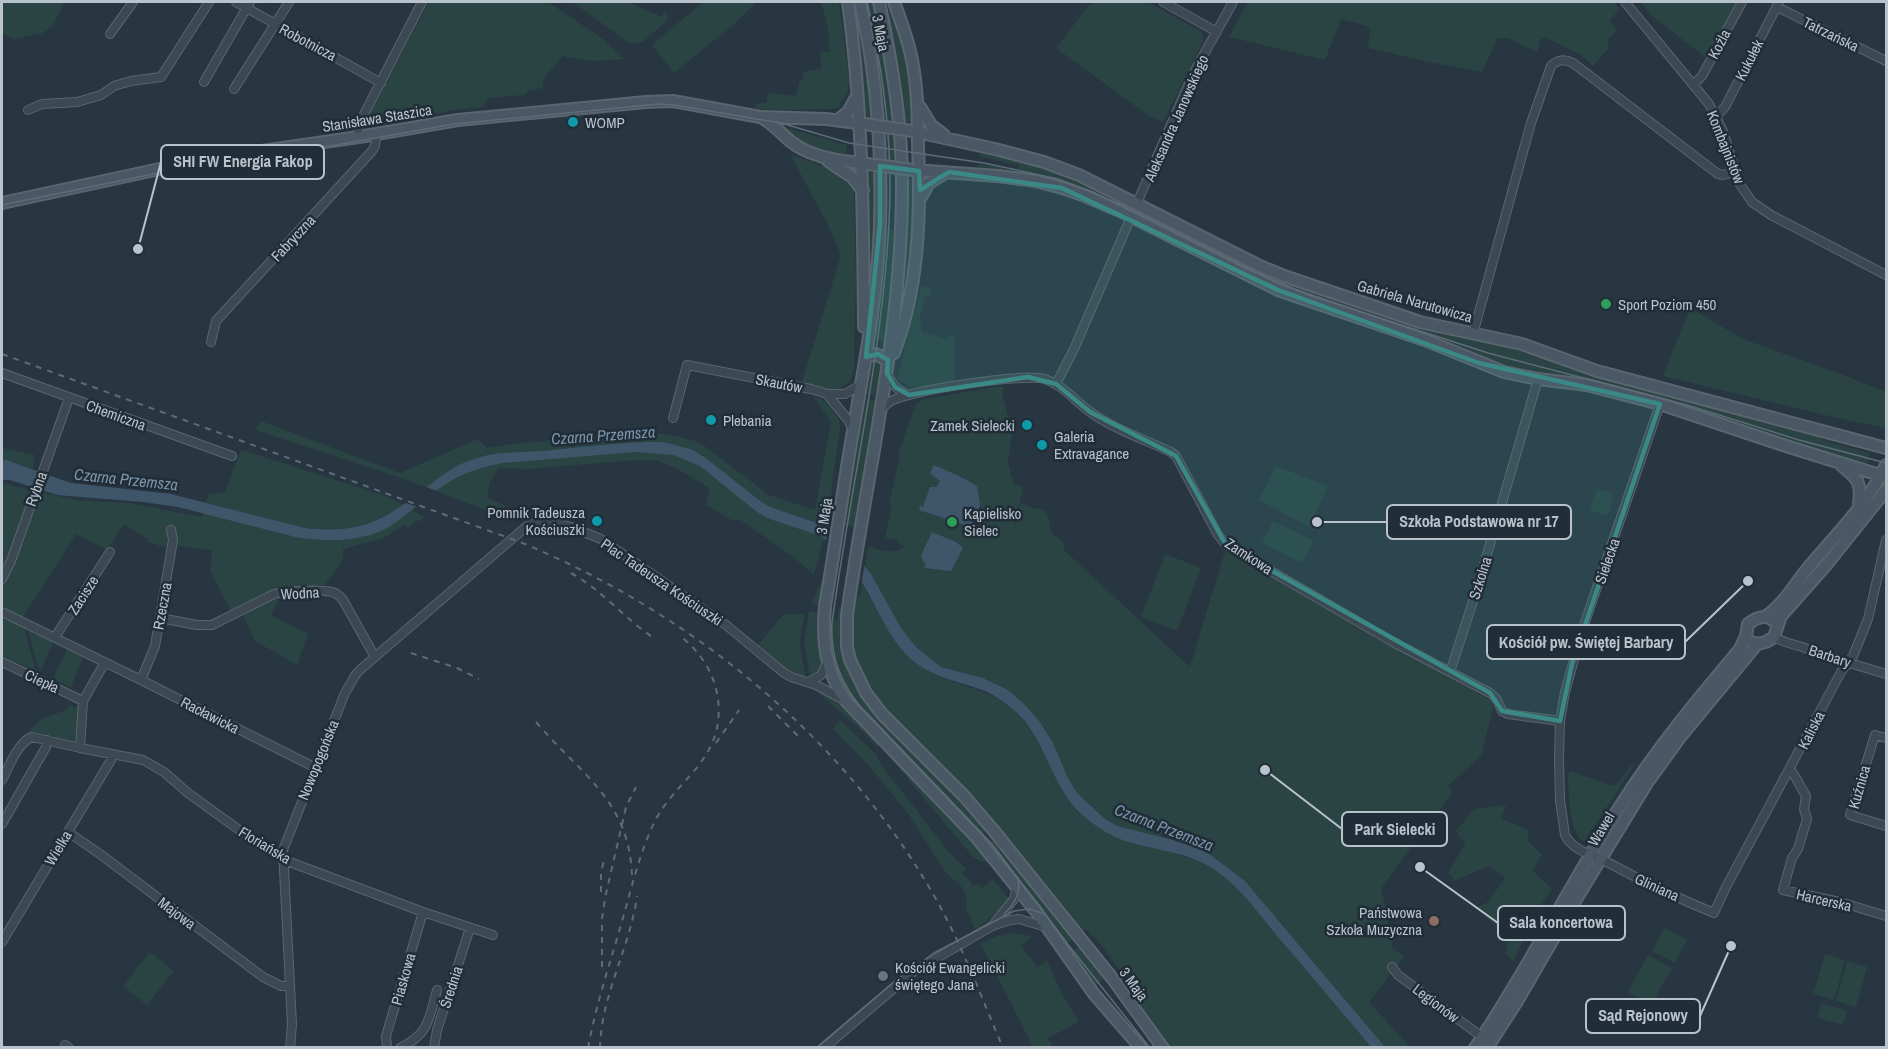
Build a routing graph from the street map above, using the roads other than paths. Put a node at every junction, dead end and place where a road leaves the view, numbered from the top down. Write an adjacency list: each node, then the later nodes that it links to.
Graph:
1 (133, 2): 18 (street)
2 (210, 2): 26 (street)
3 (236, 2): 14 (street, Robotnicza)
4 (289, 2): 16 (street)
5 (422, 2): 21 (street)
6 (848, 2): 24 (street)
7 (860, 2): 48 (street, 3 Maja)
8 (879, 2): 49 (street, 3 Maja)
9 (894, 2): 25 (street)
10 (1163, 2): 17 (street)
11 (1233, 2): 17 (street, Aleksandra Janowskiego)
12 (1626, 2): 22 (street, Kombajnistów)
13 (1742, 2): 22 (street, Koźla)
14 (248, 4): 16 (street, Robotnicza); 20 (street)
15 (1778, 4): 19 (street, Tatrzańska); 28 (street, Kukułek)
16 (276, 25): 21 (street, Robotnicza); 23 (street)
17 (1217, 32): 43 (street, Aleksandra Janowskiego)
18 (110, 34)
19 (1887, 61)
20 (204, 82)
21 (381, 83): 33 (street)
22 (1694, 84): 28 (street, Kombajnistów)
23 (234, 89)
24 (858, 93): 29 (street); 30 (street)
25 (917, 100): 31 (street); 34 (street)
26 (27, 110)
27 (760, 117): 29 (street, Stanisława Staszica); 32 (street, Stanisława Staszica); 35 (street, Stanisława Staszica)
28 (1716, 117): 39 (street, Kombajnistów)
29 (838, 120): 30 (street, Stanisława Staszica)
30 (863, 124): 31 (street, bridge); 36 (street)
31 (915, 132): 34 (street, Gabriela Narutowicza); 37 (street)
32 (376, 134): 33 (street, Stanisława Staszica); 47 (street, Fabryczna)
33 (359, 137): 42 (street, Stanisława Staszica)
34 (952, 140): 43 (street, Gabriela Narutowicza)
35 (823, 158): 36 (street, Stanisława Staszica); 40 (street)
36 (865, 164): 37 (street, Stanisława Staszica, bridge); 40 (street)
37 (917, 170): 38 (street, Gabriela Narutowicza); 41 (street)
38 (949, 172): 41 (street); 44 (street, Gabriela Narutowicza)
39 (1735, 172): 45 (street, Kombajnistów); 46 (street)
40 (863, 192): 48 (street)
41 (919, 201): 51 (street)
42 (2, 203)
43 (1137, 203): 46 (street, Gabriela Narutowicza)
44 (1131, 217): 52 (street, Gabriela Narutowicza); 53 (street)
45 (1887, 276)
46 (1473, 334): 62 (street, Gabriela Narutowicza)
47 (211, 342)
48 (865, 361): 49 (street); 54 (street, 3 Maja)
49 (888, 361): 51 (street, 3 Maja)
50 (2, 373): 57 (street, Chemiczna)
51 (886, 373): 56 (street); 59 (street, 3 Maja)
52 (1538, 379): 58 (street, Gabriela Narutowicza); 86 (street, Szkolna)
53 (1056, 384): 56 (street, Zamkowa); 86 (street, Zamkowa)
54 (861, 385): 55 (street); 61 (street, 3 Maja)
55 (827, 394): 60 (street, Skautów); 61 (street)
56 (909, 395): 59 (street, Zamkowa)
57 (69, 398): 63 (street, Chemiczna); 72 (street, Rybna)
58 (1660, 404): 64 (street, Gabriela Narutowicza); 92 (street, Sielecka)
59 (881, 410): 113 (street, 3 Maja)
60 (673, 418)
61 (854, 430): 84 (street, 3 Maja)
62 (1887, 448)
63 (232, 456)
64 (1838, 462): 65 (street, Gabriela Narutowicza); 67 (street, Gabriela Narutowicza)
65 (1885, 472): 67 (street)
66 (1887, 490): 76 (street)
67 (1858, 507): 74 (street)
68 (171, 530): 75 (street, Rzeczna)
69 (1887, 540): 85 (street, Kaliska)
70 (507, 543): 81 (street, Nowopogońska); 89 (street, Plac Tadeusza Kościuszki)
71 (110, 552): 78 (street, Zacisze)
72 (2, 579)
73 (2, 612): 78 (street, Racławicka)
74 (1765, 616): 76 (street); 77 (street)
75 (160, 618): 81 (street, Wodna); 88 (street, Rzeczna)
76 (1777, 625): 79 (street)
77 (1746, 636): 80 (street); 103 (street, Wawel)
78 (55, 637): 83 (street, Racławicka)
79 (1774, 637): 80 (street); 85 (street, Barbary)
80 (1757, 644): 103 (street, Wawel)
81 (375, 657): 97 (street, Nowopogońska)
82 (2, 662): 90 (street, Ciepła)
83 (105, 662): 88 (street, Racławicka); 90 (street)
84 (827, 663): 89 (street); 91 (street, 3 Maja)
85 (1847, 663): 87 (street, Barbary); 98 (street, Kaliska)
86 (1450, 672): 92 (street)
87 (1887, 674)
88 (141, 680): 97 (street, Racławicka)
89 (809, 682): 91 (street, Plac Tadeusza Kościuszki)
90 (83, 701): 95 (street)
91 (847, 702): 105 (street, 3 Maja)
92 (1560, 721): 103 (street, Sielecka)
93 (1887, 738): 101 (street, Kuźnica)
94 (47, 741): 95 (street, Floriańska); 99 (street); 100 (street)
95 (80, 748): 96 (street, Floriańska)
96 (112, 754): 102 (street, Wielka); 104 (street, Floriańska)
97 (316, 768): 104 (street, Nowopogońska)
98 (1789, 771): 107 (street, Kaliska); 108 (street, Harcerska)
99 (2, 780)
100 (2, 824)
101 (1887, 826)
102 (68, 832): 114 (street, Wielka); 117 (street, Majowa)
103 (1596, 857): 107 (street, Gliniana); 119 (street, Wawel)
104 (283, 858): 106 (street, Floriańska); 117 (street, Nowopogońska)
105 (1017, 886): 109 (street); 111 (street, 3 Maja)
106 (423, 912): 110 (street, Floriańska); 121 (street, Piaskowa)
107 (1714, 913)
108 (1887, 916)
109 (992, 926): 111 (street); 124 (street)
110 (470, 928): 112 (street, Floriańska); 123 (street, Średnia)
111 (1048, 928): 115 (street, 3 Maja)
112 (493, 935)
113 (1080, 939): 115 (street); 126 (street, 3 Maja)
114 (2, 942)
115 (1064, 952): 125 (street, 3 Maja)
116 (1392, 967): 119 (street, Legionów)
117 (289, 986): 120 (street, Nowopogońska)
118 (437, 990): 122 (street)
119 (1489, 1044): 127 (street, Wawel)
120 (290, 1047)
121 (387, 1047)
122 (400, 1047)
123 (434, 1047)
124 (824, 1047)
125 (1142, 1047)
126 (1163, 1047)
127 (1475, 1047)

